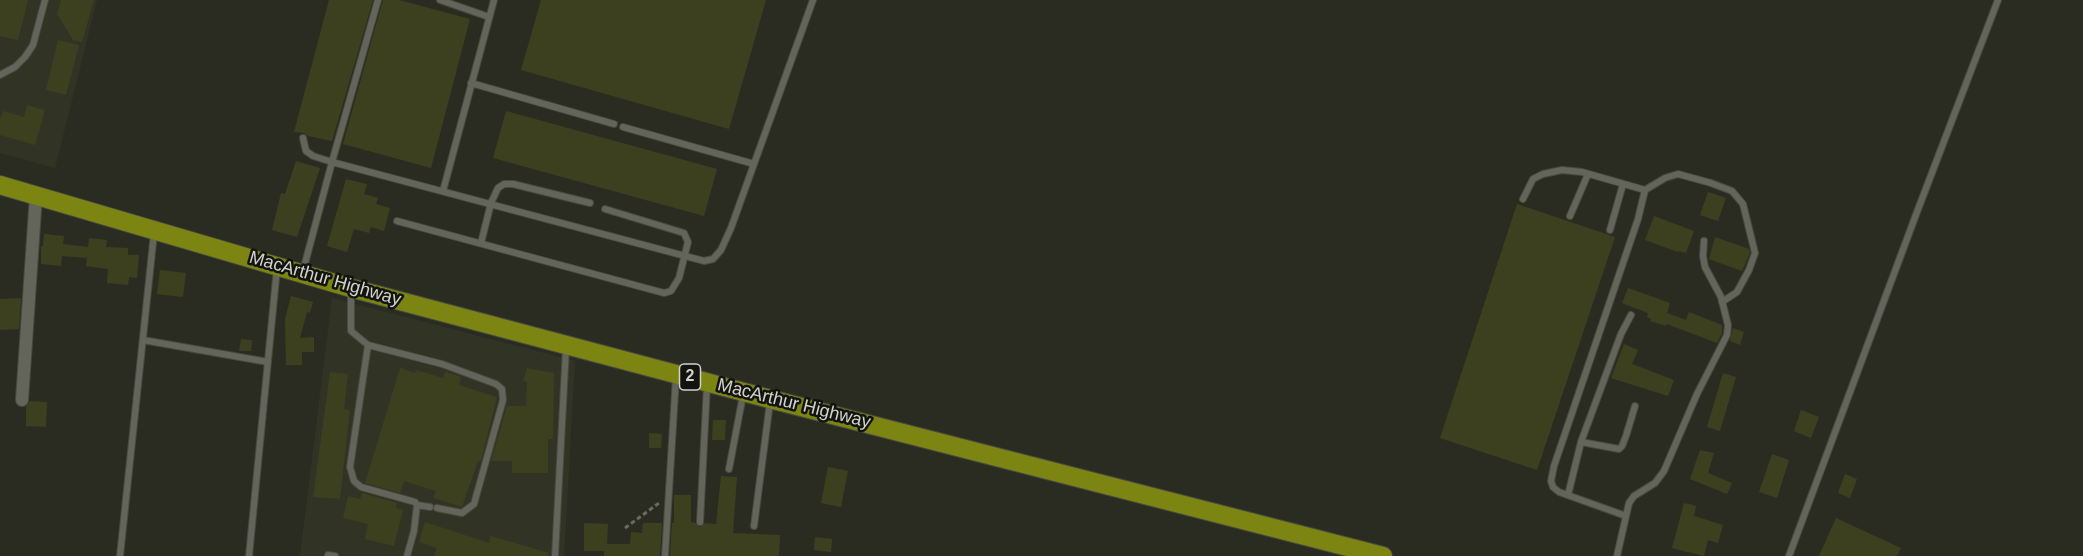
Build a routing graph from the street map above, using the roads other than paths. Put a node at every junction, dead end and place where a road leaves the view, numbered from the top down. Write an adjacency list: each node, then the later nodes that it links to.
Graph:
1 (45, 0): 8 (lane)
2 (378, 0): 13 (lane)
3 (440, 0): 7 (lane)
4 (494, 0): 7 (lane)
5 (813, 0): 14 (lane)
6 (1998, 0): 62 (lane)
7 (489, 17): 9 (lane)
8 (0, 75)
9 (471, 84): 10 (lane); 19 (lane)
10 (614, 124)
11 (623, 127): 14 (lane)
12 (303, 138): 13 (lane)
13 (332, 162): 19 (lane); 33 (lane)
14 (754, 164): 31 (lane)
15 (1588, 174): 17 (lane); 21 (lane); 25 (lane)
16 (0, 184): 20 (highway, MacArthur Highway / 2)
17 (1623, 184): 18 (lane); 28 (lane)
18 (1646, 190): 35 (lane); 49 (lane)
19 (443, 191): 22 (lane)
20 (36, 195): 27 (highway, MacArthur Highway / 2); 45 (street)
21 (1523, 199)
22 (491, 203): 23 (lane); 30 (lane); 31 (lane)
23 (590, 203)
24 (605, 209): 31 (lane)
25 (1570, 216)
26 (397, 221): 30 (lane)
27 (155, 229): 32 (highway, MacArthur Highway / 2); 37 (lane)
28 (1610, 230)
29 (1704, 241): 35 (lane)
30 (481, 243): 31 (lane)
31 (684, 256)
32 (278, 265): 33 (highway, MacArthur Highway / 2); 40 (lane)
33 (303, 272): 34 (highway, MacArthur Highway / 2)
34 (351, 288): 38 (lane); 39 (highway, MacArthur Highway / 2)
35 (1722, 302): 51 (lane)
36 (1631, 315): 47 (lane)
37 (143, 340): 40 (lane); 55 (lane)
38 (368, 345): 50 (lane); 50 (lane)
39 (566, 345): 41 (highway, MacArthur Highway / 2); 58 (lane)
40 (267, 362): 56 (lane)
41 (676, 373): 42 (highway, MacArthur Highway / 2); 59 (lane)
42 (707, 382): 43 (highway, MacArthur Highway / 2); 52 (lane)
43 (744, 391): 44 (highway, MacArthur Highway / 2); 48 (lane)
44 (770, 399): 53 (lane); 54 (highway, MacArthur Highway / 2)
45 (22, 400)
46 (1635, 406): 47 (lane)
47 (1581, 442): 49 (lane)
48 (729, 469)
49 (1568, 495): 51 (lane)
50 (417, 505): 57 (lane)
51 (1626, 516): 61 (lane)
52 (700, 522)
53 (754, 526)
54 (1356, 552): 60 (highway, MacArthur Highway / 2)
55 (120, 556)
56 (249, 556)
57 (407, 556)
58 (555, 556)
59 (665, 556)
60 (1383, 556)
61 (1617, 556)
62 (1789, 556)

